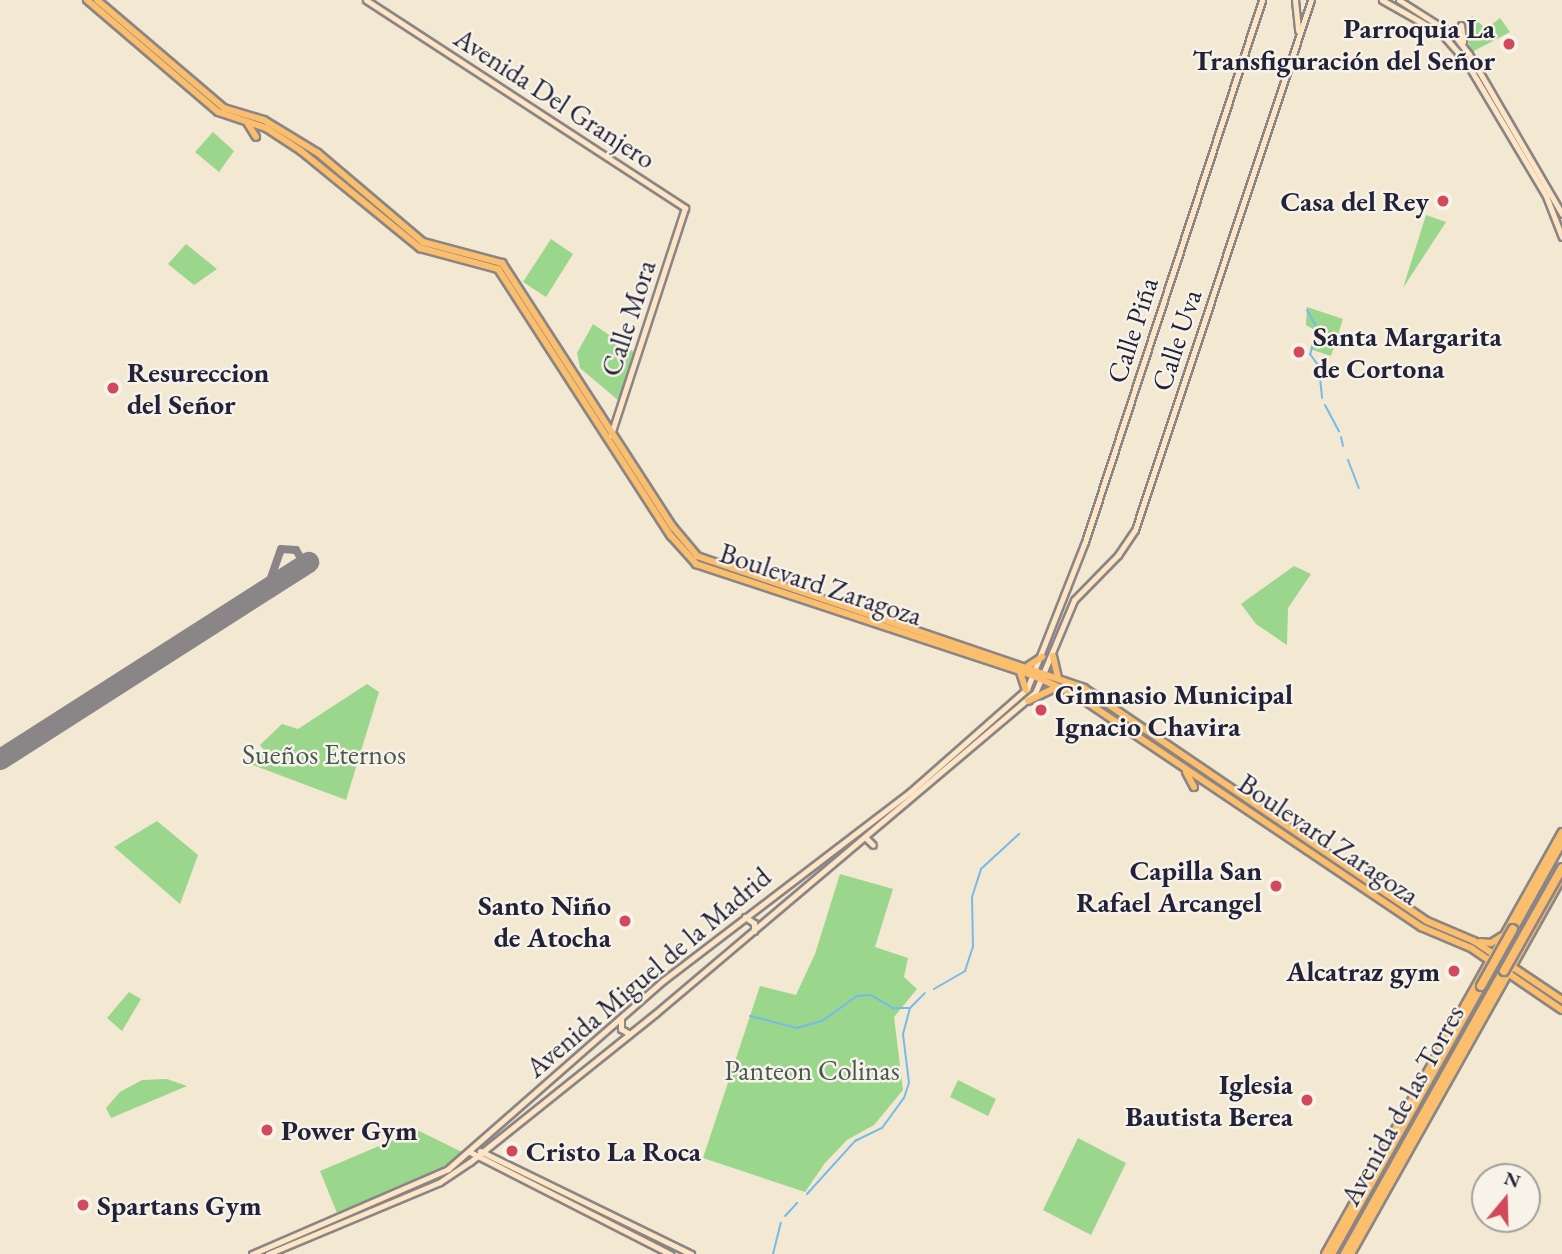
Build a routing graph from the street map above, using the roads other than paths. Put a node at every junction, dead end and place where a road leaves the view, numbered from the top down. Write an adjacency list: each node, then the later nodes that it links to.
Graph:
1 (87, 0): 14 (main road, Boulevard Zaragoza)
2 (97, 0): 20 (main road, Boulevard Zaragoza)
3 (366, 0): 17 (main road, Avenida Del Granjero)
4 (1262, 0): 22 (main road, Calle Piña)
5 (1295, 0): 10 (main road)
6 (1311, 0): 9 (main road, Calle Uva)
7 (1382, 0): 16 (main road)
8 (1399, 0): 13 (main road)
9 (1307, 12): 10 (main road); 12 (main road, Calle Uva)
10 (1297, 13): 12 (main road)
11 (1461, 24): 13 (main road)
12 (1298, 34): 23 (main road, Calle Uva)
13 (1463, 46): 16 (main road)
14 (247, 122): 15 (main road); 21 (main road, Boulevard Zaragoza)
15 (256, 137)
16 (1549, 194): 18 (main road); 19 (main road)
17 (685, 208): 20 (main road, Calle Mora)
18 (1562, 214)
19 (1562, 237)
20 (613, 432): 21 (main road, Calle Mora); 26 (main road, Boulevard Zaragoza)
21 (609, 441): 27 (main road, Boulevard Zaragoza)
22 (1072, 579): 23 (main road); 25 (main road, Calle Piña)
23 (1086, 585): 24 (main road, Calle Uva)
24 (1053, 656): 29 (main road, Calle Uva); 30 (main road)
25 (1041, 657): 26 (main road); 28 (main road, Calle Piña)
26 (1026, 667): 28 (main road, Boulevard Zaragoza)
27 (1018, 671): 28 (main road, Boulevard Zaragoza); 32 (main road)
28 (1036, 673): 29 (main road, Boulevard Zaragoza); 32 (main road, Avenida Miguel de la Madrid)
29 (1045, 677): 30 (main road, Boulevard Zaragoza); 31 (main road, Boulevard Zaragoza); 33 (main road, Avenida Miguel de la Madrid)
30 (1059, 679): 47 (main road, Boulevard Zaragoza)
31 (1060, 687): 33 (main road); 34 (main road, Boulevard Zaragoza)
32 (1027, 689): 33 (main road); 44 (main road, Avenida Miguel de la Madrid)
33 (1030, 698): 38 (main road, Avenida Miguel de la Madrid)
34 (1186, 770): 35 (main road); 36 (main road); 48 (main road, Boulevard Zaragoza)
35 (1182, 780)
36 (1194, 787)
37 (1562, 832): 41 (main road, Avenida de las Torres)
38 (865, 837): 40 (main road); 46 (main road, Avenida Miguel de la Madrid)
39 (1561, 842): 41 (highway); 45 (highway)
40 (873, 845)
41 (1548, 857): 45 (main road, Avenida de las Torres)
42 (1562, 868): 52 (highway, Avenida de las Torres, bridge)
43 (1562, 878): 51 (main road, Avenida de las Torres)
44 (745, 917): 46 (main road); 58 (main road, Avenida Miguel de la Madrid)
45 (1509, 930): 47 (main road); 49 (main road, Avenida de las Torres); 53 (highway, Avenida de las Torres, bridge)
46 (754, 931): 59 (main road, Avenida Miguel de la Madrid)
47 (1474, 941): 49 (main road, Boulevard Zaragoza)
48 (1479, 953): 50 (main road, Boulevard Zaragoza); 53 (main road)
49 (1494, 953): 50 (main road, Avenida de las Torres); 51 (main road, Boulevard Zaragoza)
50 (1490, 961): 52 (main road, Boulevard Zaragoza); 53 (main road, Avenida de las Torres)
51 (1513, 966): 52 (main road, Avenida de las Torres); 56 (main road, Boulevard Zaragoza)
52 (1506, 972): 54 (main road, Boulevard Zaragoza); 55 (main road, Avenida de las Torres); 65 (highway, Avenida de las Torres)
53 (1480, 983): 74 (highway, Avenida de las Torres); 79 (main road, Avenida de las Torres)
54 (1524, 984): 55 (main road); 57 (main road, Boulevard Zaragoza)
55 (1499, 990): 61 (main road, Avenida de las Torres)
56 (1562, 1000)
57 (1562, 1010)
58 (621, 1018): 59 (main road); 60 (main road, Avenida Miguel de la Madrid)
59 (630, 1034): 62 (main road, Avenida Miguel de la Madrid)
60 (534, 1094): 62 (main road); 63 (main road, Avenida Miguel de la Madrid); 64 (main road)
61 (1440, 1097): 65 (highway); 81 (main road, Avenida de las Torres)
62 (545, 1102): 64 (main road, Avenida Miguel de la Madrid)
63 (521, 1105): 66 (main road, Avenida Miguel de la Madrid); 67 (main road)
64 (536, 1110): 67 (main road, Avenida Miguel de la Madrid)
65 (1426, 1111): 80 (highway, Avenida de las Torres)
66 (512, 1113): 68 (main road); 69 (main road, Avenida Miguel de la Madrid)
67 (526, 1118): 68 (main road, Avenida Miguel de la Madrid)
68 (519, 1123): 70 (main road, Avenida Miguel de la Madrid)
69 (473, 1150): 70 (main road); 75 (main road, Avenida Miguel de la Madrid)
70 (480, 1154): 71 (main road); 76 (main road, Avenida Miguel de la Madrid)
71 (489, 1159): 72 (main road); 73 (main road)
72 (527, 1183): 73 (main road); 77 (main road)
73 (556, 1189): 78 (main road)
74 (1334, 1251)
75 (252, 1254)
76 (268, 1254)
77 (670, 1254)
78 (691, 1254)
79 (1325, 1254)
80 (1345, 1254)
81 (1351, 1254)

